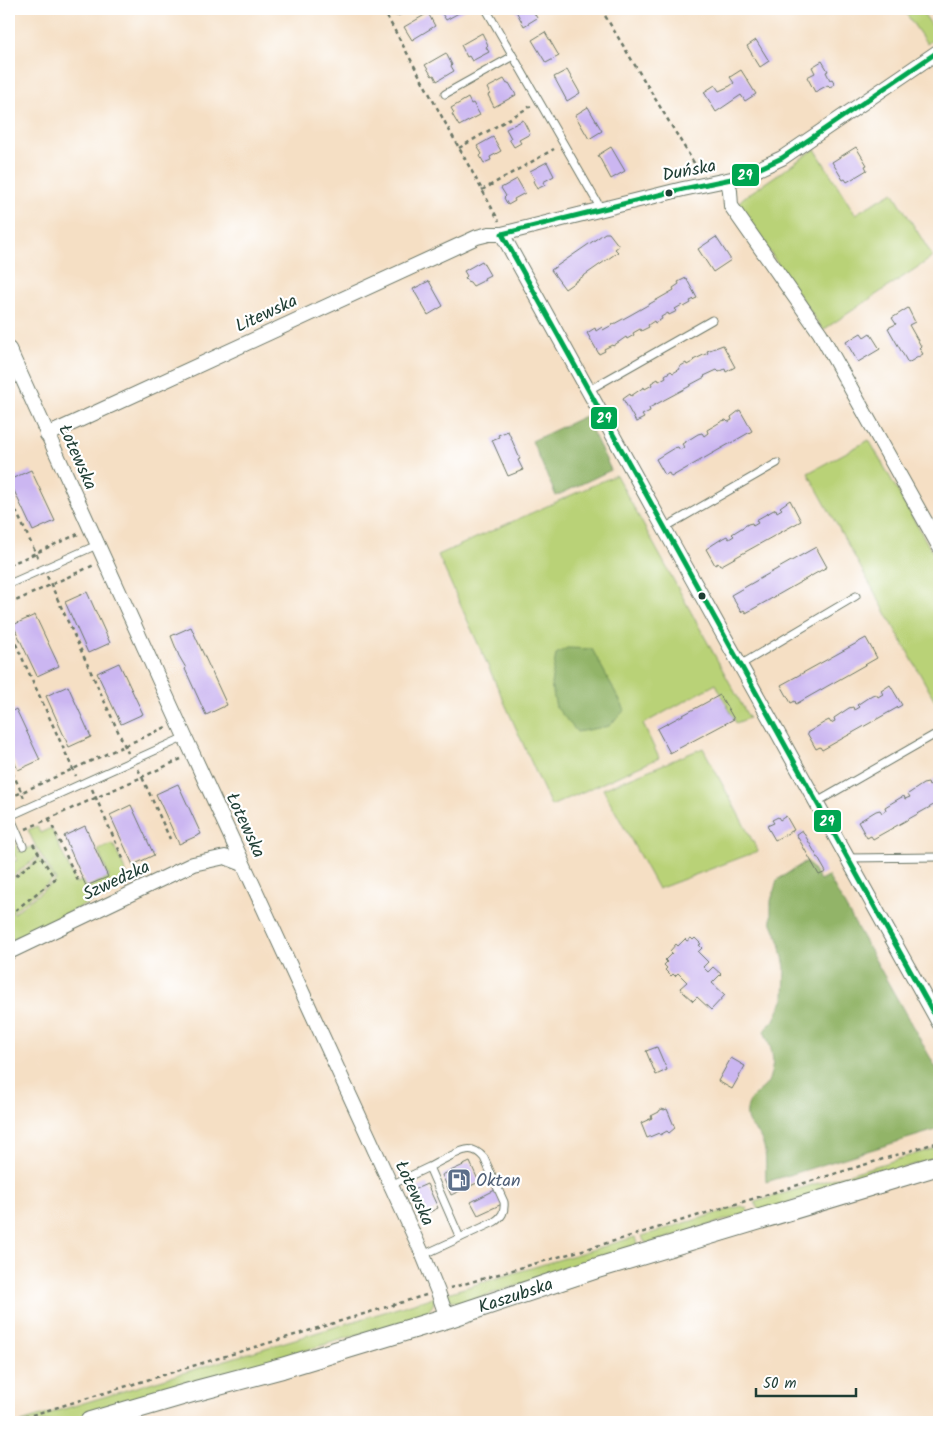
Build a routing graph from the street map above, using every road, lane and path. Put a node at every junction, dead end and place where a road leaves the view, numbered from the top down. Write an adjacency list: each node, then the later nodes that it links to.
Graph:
1 (383, 9): 9 (path)
2 (486, 9): 5 (lane)
3 (601, 9): 11 (path)
4 (939, 51): 10 (street, Duńska)
5 (513, 56): 6 (lane); 7 (lane)
6 (446, 94)
7 (539, 102): 8 (lane); 9 (path)
8 (563, 144): 12 (path); 13 (lane)
9 (459, 148): 12 (path)
10 (728, 181): 11 (street, Duńska); 24 (street)
11 (698, 186): 13 (street, Duńska)
12 (482, 190): 14 (path)
13 (601, 210): 14 (street, Duńska)
14 (501, 229): 17 (street); 18 (street, Litewska)
15 (712, 320): 17 (lane)
16 (9, 349): 18 (street, Łotewska)
17 (589, 390): 21 (street)
18 (47, 434): 23 (street, Łotewska)
19 (777, 463): 21 (lane)
20 (9, 496): 25 (path)
21 (664, 528): 34 (street)
22 (78, 534): 25 (path)
23 (97, 545): 28 (lane); 37 (street, Łotewska)
24 (939, 546)
25 (36, 553): 26 (path)
26 (9, 565)
27 (94, 565): 30 (path)
28 (43, 569): 29 (lane); 30 (path)
29 (9, 584)
30 (51, 585): 32 (path); 38 (path)
31 (856, 596): 34 (lane)
32 (9, 604)
33 (9, 629): 41 (path)
34 (740, 665): 46 (street)
35 (166, 726): 38 (path)
36 (934, 735): 46 (lane)
37 (185, 737): 47 (lane); 56 (street, Łotewska)
38 (124, 746): 41 (path)
39 (181, 759): 42 (path)
40 (9, 765): 43 (path)
41 (72, 769): 43 (path)
42 (142, 776): 45 (path); 51 (path)
43 (21, 792): 44 (path); 47 (path)
44 (9, 798)
45 (96, 798): 49 (path); 55 (path)
46 (817, 802): 53 (street)
47 (28, 808): 48 (lane)
48 (9, 815): 50 (lane)
49 (49, 819): 50 (path); 58 (path)
50 (17, 833): 52 (lane)
51 (170, 839)
52 (23, 846)
53 (847, 858): 54 (lane); 61 (street)
54 (939, 858)
55 (124, 860)
56 (243, 864): 60 (street, Szwedzka); 65 (street, Łotewska)
57 (9, 881): 59 (path)
58 (78, 881)
59 (9, 909)
60 (9, 952)
61 (939, 1023)
62 (939, 1142): 68 (path)
63 (939, 1165): 69 (main road, Kaszubska)
64 (428, 1168): 65 (lane); 66 (lane); 66 (lane)
65 (391, 1185): 67 (street, Łotewska)
66 (460, 1238): 67 (lane)
67 (423, 1255): 68 (street, Łotewska)
68 (438, 1292): 69 (street, Łotewska); 70 (path)
69 (446, 1318): 71 (main road, Kaszubska)
70 (9, 1422)
71 (90, 1422)

